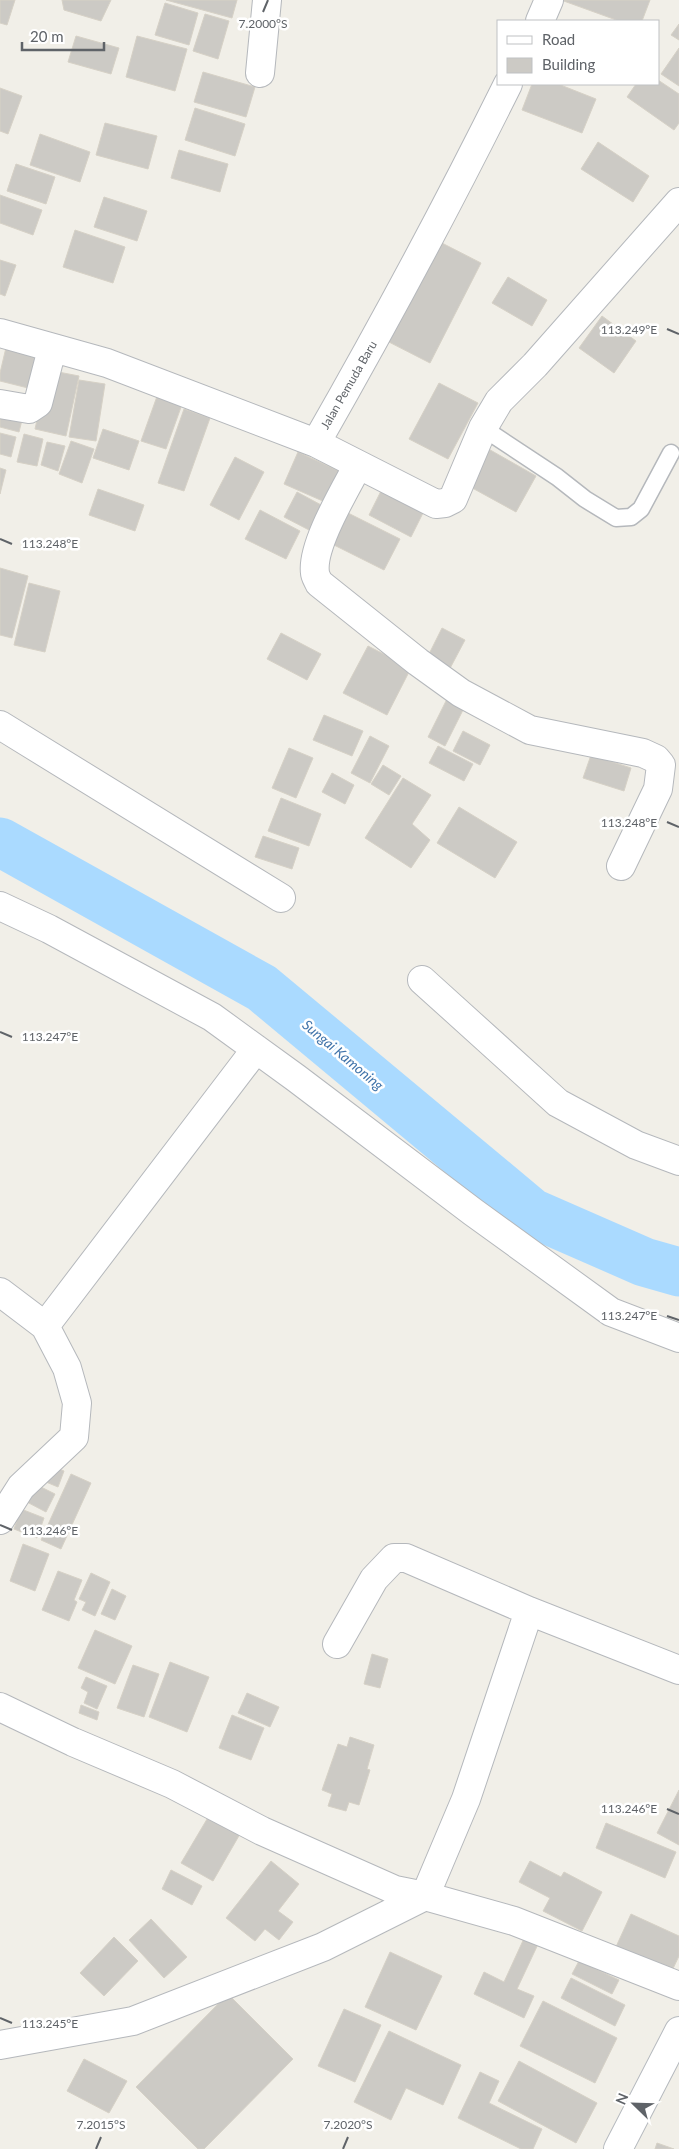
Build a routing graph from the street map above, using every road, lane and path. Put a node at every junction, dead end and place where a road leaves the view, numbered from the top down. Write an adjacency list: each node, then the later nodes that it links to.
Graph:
1 (267, 0): 4 (street)
2 (549, 0): 3 (street)
3 (540, 20)
4 (260, 73)
5 (508, 85): 11 (street, Jalan Pemuda Baru)
6 (679, 202): 10 (street)
7 (0, 333): 8 (street, Jalan Pemuda Baru)
8 (52, 349): 9 (street); 11 (street, Jalan Pemuda Baru)
9 (0, 404)
10 (483, 428): 12 (lane); 13 (street)
11 (316, 443): 13 (street)
12 (671, 454)
13 (358, 465): 15 (street)
14 (0, 725): 16 (street)
15 (621, 866)
16 (281, 898)
17 (0, 906): 19 (street)
18 (422, 980): 20 (street)
19 (256, 1048): 22 (street); 23 (street)
20 (679, 1161)
21 (0, 1292): 22 (street)
22 (46, 1326): 24 (street)
23 (679, 1338)
24 (1, 1517)
25 (529, 1611): 26 (street); 27 (street); 29 (street)
26 (337, 1644)
27 (679, 1670)
28 (0, 1707): 29 (street)
29 (425, 1896): 30 (street); 32 (street)
30 (679, 1986)
31 (679, 2031): 33 (street)
32 (0, 2045)
33 (618, 2149)

